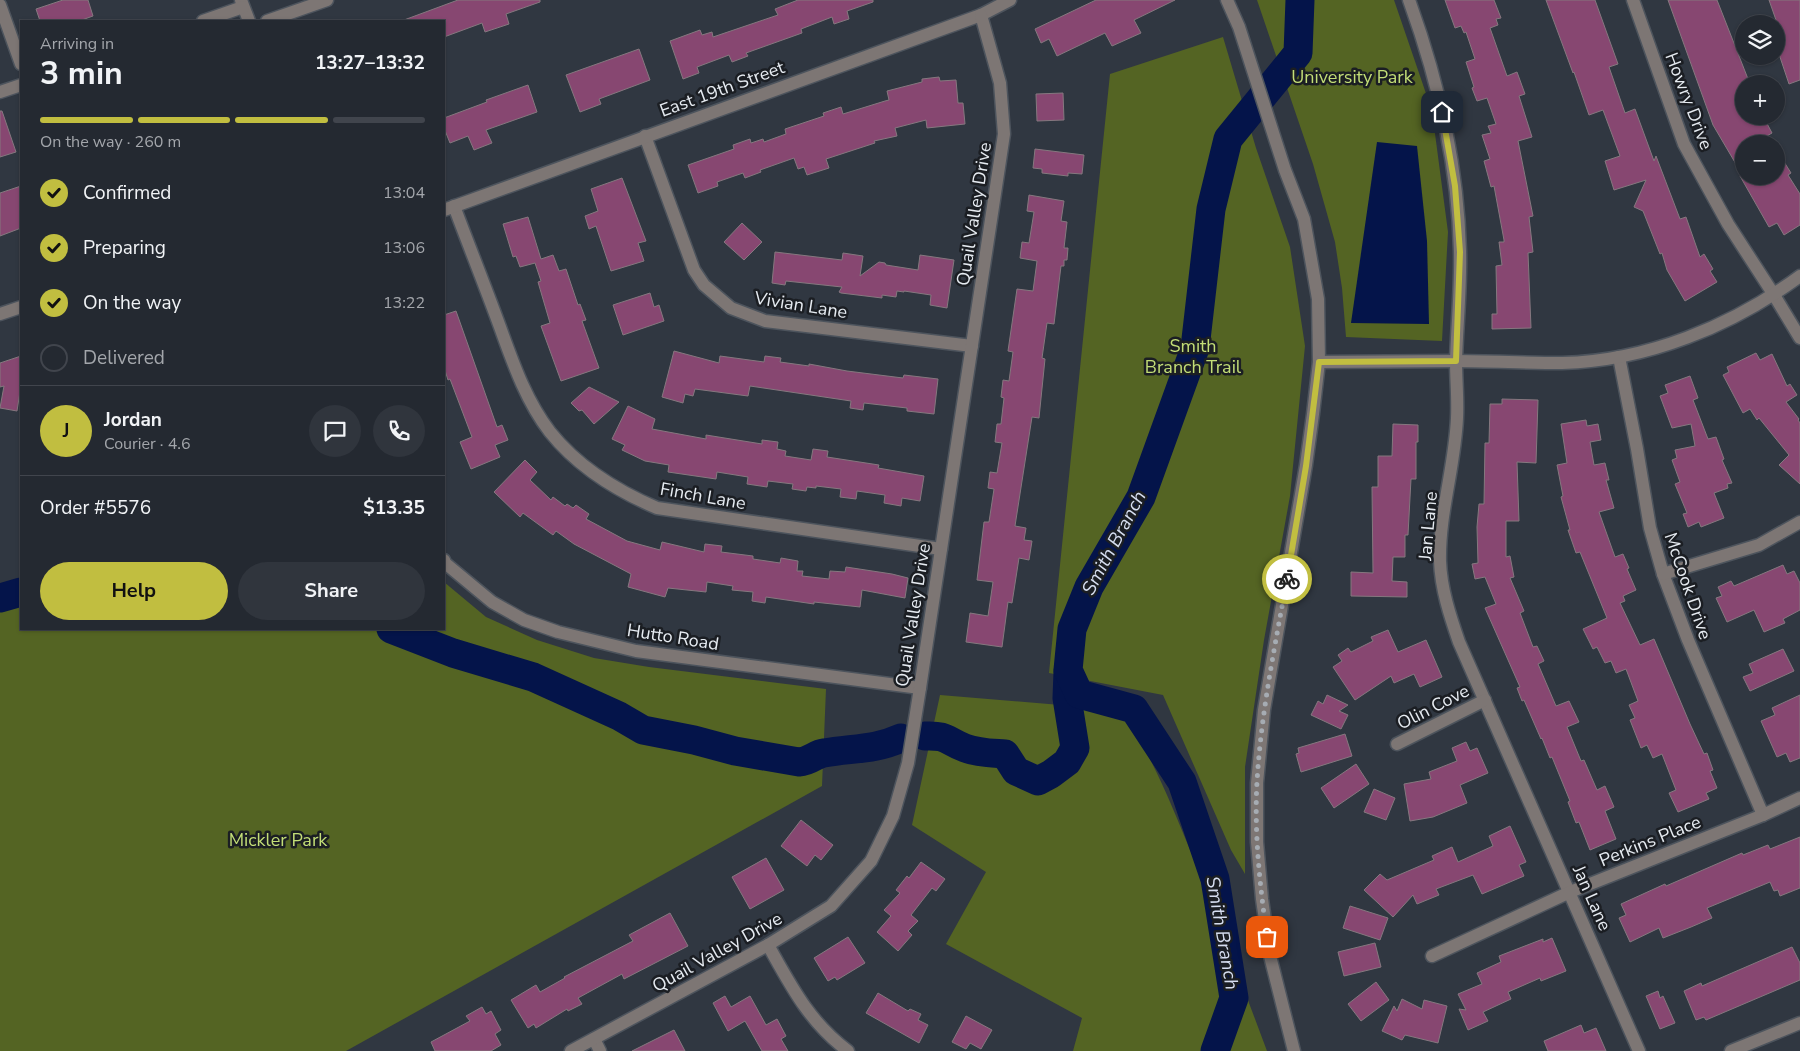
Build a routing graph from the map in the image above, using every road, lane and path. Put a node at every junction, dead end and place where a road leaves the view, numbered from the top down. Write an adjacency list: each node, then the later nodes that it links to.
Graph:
1 (328, 0): 11 (street)
2 (1010, 0): 8 (street, East 19th Street)
3 (1227, 0): 25 (street)
4 (1409, 0): 24 (street, Jan Lane)
5 (1633, 0): 18 (street, Howry Drive)
6 (242, 4): 9 (street); 10 (street)
7 (0, 5): 12 (street)
8 (981, 15): 15 (street, East 19th Street); 22 (street, Quail Valley Drive)
9 (205, 20)
10 (248, 20)
11 (270, 20)
12 (20, 61)
13 (20, 85): 14 (street)
14 (0, 92)
15 (645, 136): 16 (street, East 19th Street); 22 (street, Vivian Lane)
16 (449, 208): 27 (street, Finch Lane)
17 (1800, 276): 18 (street)
18 (1774, 295): 21 (street, Howry Drive); 23 (street)
19 (20, 307): 20 (street)
20 (0, 314)
21 (1800, 338)
22 (972, 346): 27 (street, Quail Valley Drive)
23 (1619, 357): 24 (street); 29 (street, McCook Drive)
24 (1456, 361): 25 (street); 31 (street, Jan Lane)
25 (1319, 362): 43 (street)
26 (1800, 522): 29 (street)
27 (941, 549): 30 (street, Quail Valley Drive)
28 (445, 563): 30 (street, Hutto Road)
29 (1663, 574): 34 (street, McCook Drive)
30 (920, 688): 36 (street, Quail Valley Drive)
31 (1485, 700): 32 (street, Olin Cove); 35 (street, Jan Lane)
32 (1397, 744)
33 (1800, 798): 34 (street, Perkins Place)
34 (1763, 816): 35 (street, Perkins Place)
35 (1570, 892): 37 (street, Perkins Place); 44 (street, Jan Lane)
36 (768, 945): 39 (street, Quail Valley Drive); 42 (street)
37 (1432, 956)
38 (1800, 1023): 45 (street)
39 (594, 1038): 40 (street, Quail Valley Drive); 41 (street)
40 (571, 1051)
41 (600, 1051)
42 (848, 1051)
43 (1294, 1051)
44 (1639, 1051)
45 (1731, 1051)

